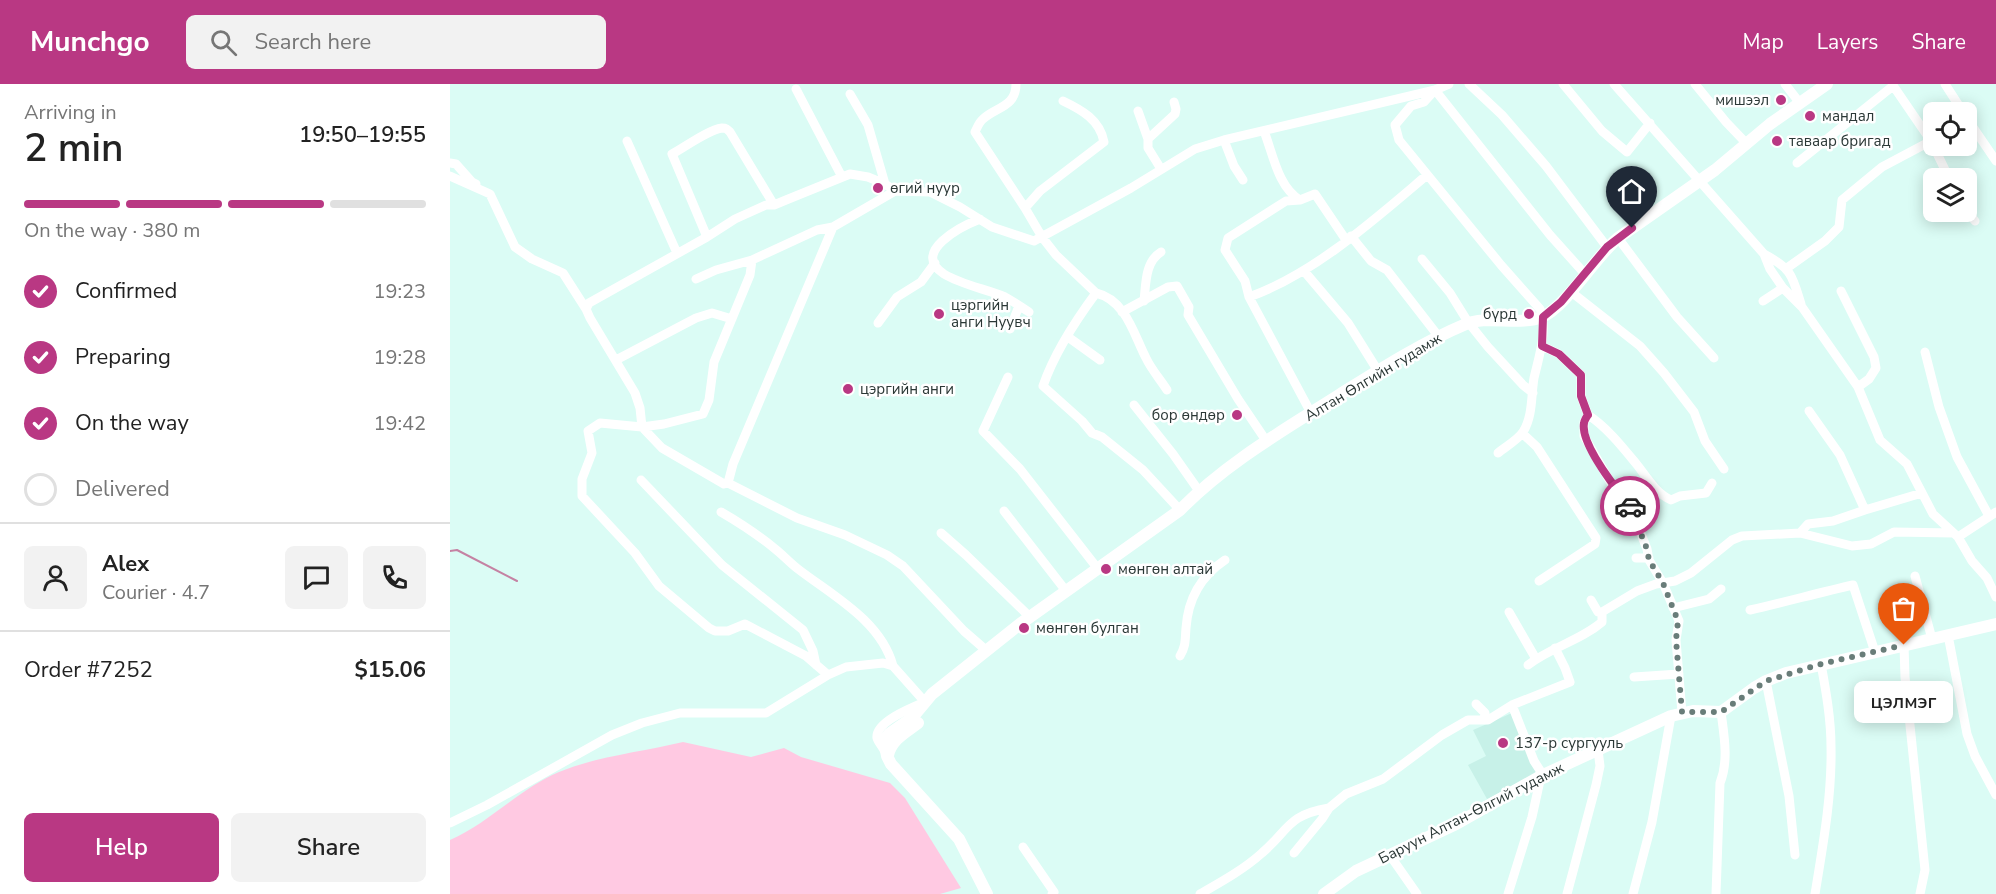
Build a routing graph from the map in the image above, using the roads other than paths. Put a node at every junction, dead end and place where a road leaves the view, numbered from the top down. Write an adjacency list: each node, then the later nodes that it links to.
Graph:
1 (1016, 84): 42 (street)
2 (1449, 84): 12 (street)
3 (1469, 84): 49 (street)
4 (1563, 84): 19 (street)
5 (1614, 84): 19 (street)
6 (1695, 84): 26 (street)
7 (1785, 84): 16 (street)
8 (1827, 84): 16 (main road)
9 (1945, 84): 17 (street)
10 (1892, 85): 20 (street); 30 (street)
11 (796, 89): 34 (street)
12 (1435, 90): 21 (street); 32 (street); 58 (street)
13 (850, 94): 37 (street)
14 (1063, 101): 42 (street)
15 (1174, 102): 23 (street)
16 (1799, 102): 26 (main road)
17 (1957, 102)
18 (1138, 111): 23 (street)
19 (1650, 123): 36 (street)
20 (1923, 130)
21 (1264, 131): 24 (street); 40 (street)
22 (1977, 133): 28 (street)
23 (1148, 139): 31 (street)
24 (1224, 140): 31 (street); 35 (street)
25 (627, 141): 51 (street)
26 (1747, 144): 36 (main road)
27 (1923, 145): 56 (street)
28 (1996, 161)
29 (450, 162): 39 (street)
30 (1797, 163)
31 (1161, 169): 46 (street)
32 (1426, 175): 47 (street); 72 (street)
33 (450, 176): 39 (street)
34 (842, 177): 37 (street); 41 (street)
35 (1243, 180)
36 (1701, 180): 48 (main road); 52 (street)
37 (885, 184): 38 (street)
38 (895, 191): 43 (street); 44 (street)
39 (490, 194): 69 (street)
40 (1300, 200): 47 (street); 64 (street)
41 (774, 205): 45 (street); 45 (street)
42 (1024, 208): 46 (street)
43 (980, 219): 46 (street); 55 (street)
44 (833, 227): 54 (street); 99 (street)
45 (707, 237): 51 (street)
46 (1042, 237): 63 (street)
47 (1348, 238): 57 (street); 78 (street)
48 (1618, 238): 49 (main road); 81 (street)
49 (1607, 247): 58 (main road)
50 (1161, 252): 65 (street)
51 (677, 253): 69 (street)
52 (1764, 254): 56 (street); 60 (street)
53 (1422, 259): 74 (street)
54 (752, 260): 59 (street); 73 (street)
55 (935, 262): 67 (street); 75 (street)
56 (1787, 268): 68 (street)
57 (1304, 271): 64 (street); 84 (street)
58 (1585, 274): 61 (main road)
59 (696, 279)
60 (1783, 288): 66 (street); 68 (street)
61 (1570, 291): 72 (main road); 97 (street)
62 (1841, 291): 86 (street)
63 (1096, 292): 71 (street); 77 (street)
64 (1249, 297): 91 (street)
65 (1144, 301): 71 (street); 95 (street)
66 (1763, 301)
67 (1019, 306): 70 (street); 76 (street)
68 (1802, 307): 86 (street)
69 (586, 309): 82 (street)
70 (1029, 312)
71 (1122, 312): 87 (street)
72 (1543, 317): 74 (main road, Алтан Өлгийн гудамж); 79 (street)
73 (732, 319): 82 (street); 93 (street)
74 (1468, 322): 78 (main road, Алтан Өлгийн гудамж); 88 (street)
75 (878, 323)
76 (1010, 329)
77 (1068, 337): 83 (street); 103 (street)
78 (1439, 337): 84 (main road, Алтан Өлгийн гудамж)
79 (1542, 346): 88 (street); 92 (street)
80 (1924, 352): 107 (street)
81 (1714, 358)
82 (616, 360): 93 (street)
83 (1100, 360)
84 (1378, 371): 91 (main road, Алтан Өлгийн гудамж)
85 (1008, 377): 116 (street)
86 (1858, 387): 102 (street)
87 (1167, 390)
88 (1533, 393): 94 (street)
89 (1134, 405): 101 (street)
90 (1809, 411): 104 (street)
91 (1311, 412): 95 (main road, Алтан Өлгийн гудамж)
92 (1588, 415): 100 (street); 113 (street)
93 (642, 428): 99 (street); 138 (street)
94 (1522, 434): 96 (street); 118 (street)
95 (1266, 442): 101 (main road, Алтан Өлгийн гудамж)
96 (1498, 453)
97 (1724, 469)
98 (641, 480): 138 (street)
99 (728, 483): 134 (street)
100 (1712, 483)
101 (1199, 491): 103 (main road, Алтан Өлгийн гудамж)
102 (1922, 493): 104 (street); 110 (street)
103 (1180, 510): 116 (main road, Алтан Өлгийн гудамж)
104 (1865, 510): 109 (street)
105 (1004, 511): 121 (street)
106 (721, 512): 139 (street)
107 (1993, 514): 110 (street)
108 (941, 533): 128 (street)
109 (1800, 533): 110 (street); 115 (street)
110 (1955, 535): 122 (street)
111 (1700, 554): 115 (street)
112 (1636, 558): 113 (street)
113 (1649, 558): 119 (street)
114 (1225, 560): 136 (street)
115 (1698, 566): 119 (street)
116 (1098, 569): 121 (main road, Алтан Өлгийн гудамж)
117 (1915, 576): 131 (street)
118 (1539, 581)
119 (1663, 583): 124 (street); 127 (street)
120 (1721, 589): 124 (street)
121 (1066, 591): 128 (main road, Алтан Өлгийн гудамж)
122 (1996, 597)
123 (1590, 600): 127 (street)
124 (1673, 608): 140 (street)
125 (1750, 610): 135 (street)
126 (1509, 612): 133 (street)
127 (1602, 612): 133 (street)
128 (1030, 617): 134 (main road, Алтан Өлгийн гудамж)
129 (1996, 624): 130 (main road)
130 (1948, 635): 131 (main road); 153 (street)
131 (1932, 639): 132 (main road)
132 (1904, 645): 135 (main road); 171 (street)
133 (1554, 648): 146 (street)
134 (987, 651): 144 (main road, Алтан Өлгийн гудамж)
135 (1875, 652): 137 (main road)
136 (1180, 656)
137 (1821, 664): 143 (main road); 170 (street)
138 (816, 665): 141 (street)
139 (892, 666): 141 (street); 144 (street)
140 (1679, 674): 142 (street); 148 (street)
141 (828, 675): 155 (street)
142 (1634, 677)
143 (1766, 681): 147 (main road); 159 (street)
144 (925, 702): 151 (main road, Алтан Өлгийн гудамж); 151 (street)
145 (1476, 704): 149 (street)
146 (1512, 705): 149 (street); 152 (street)
147 (1721, 712): 148 (main road, Баруун Алтан-Өлгий гудамж); 169 (street)
148 (1676, 714): 150 (main road, Баруун Алтан-Өлгий гудамж); 168 (street)
149 (1484, 720): 154 (street)
150 (1598, 750): 152 (main road, Баруун Алтан-Өлгий гудамж); 167 (street)
151 (887, 756): 161 (main road)
152 (1542, 776): 158 (main road, Баруун Алтан-Өлгий гудамж); 166 (street)
153 (1996, 795)
154 (1329, 808): 157 (street); 163 (street)
155 (450, 823)
156 (1023, 847): 162 (street)
157 (1294, 853)
158 (1389, 854): 160 (main road, Баруун Алтан-Өлгий гудамж); 165 (street)
159 (1795, 855)
160 (1337, 890): 164 (main road, Баруун Алтан-Өлгий гудамж)
161 (987, 894)
162 (1052, 894)
163 (1200, 894)
164 (1324, 894)
165 (1417, 894)
166 (1508, 894)
167 (1567, 894)
168 (1633, 894)
169 (1716, 894)
170 (1815, 894)
171 (1920, 894)

